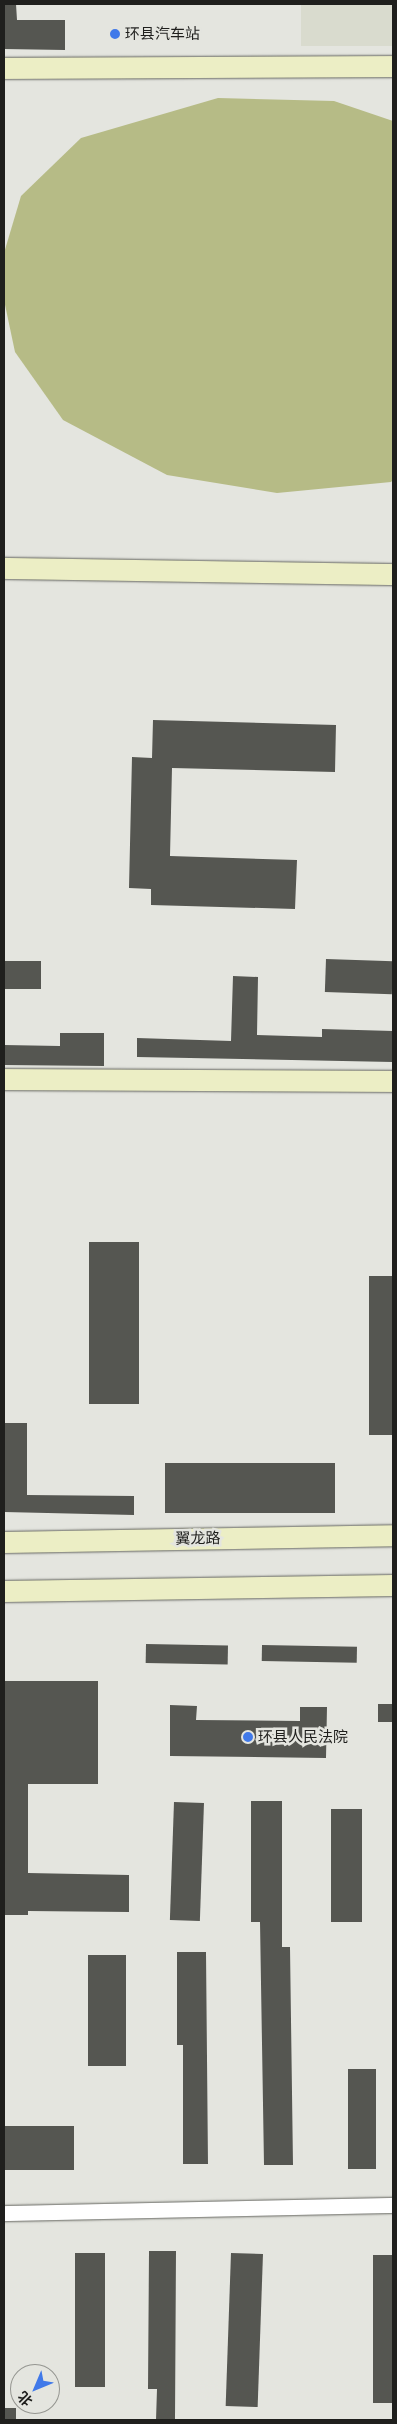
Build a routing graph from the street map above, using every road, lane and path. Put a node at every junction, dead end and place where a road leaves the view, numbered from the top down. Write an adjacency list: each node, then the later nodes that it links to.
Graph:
1 (393, 66): 2 (street)
2 (4, 68)
3 (4, 568): 4 (street)
4 (393, 574)
5 (4, 1079): 6 (street)
6 (393, 1081)
7 (393, 1535): 8 (street, 翼龙路)
8 (4, 1542)
9 (393, 1585): 10 (street)
10 (4, 1590)
11 (393, 2205): 12 (street)
12 (4, 2213)

